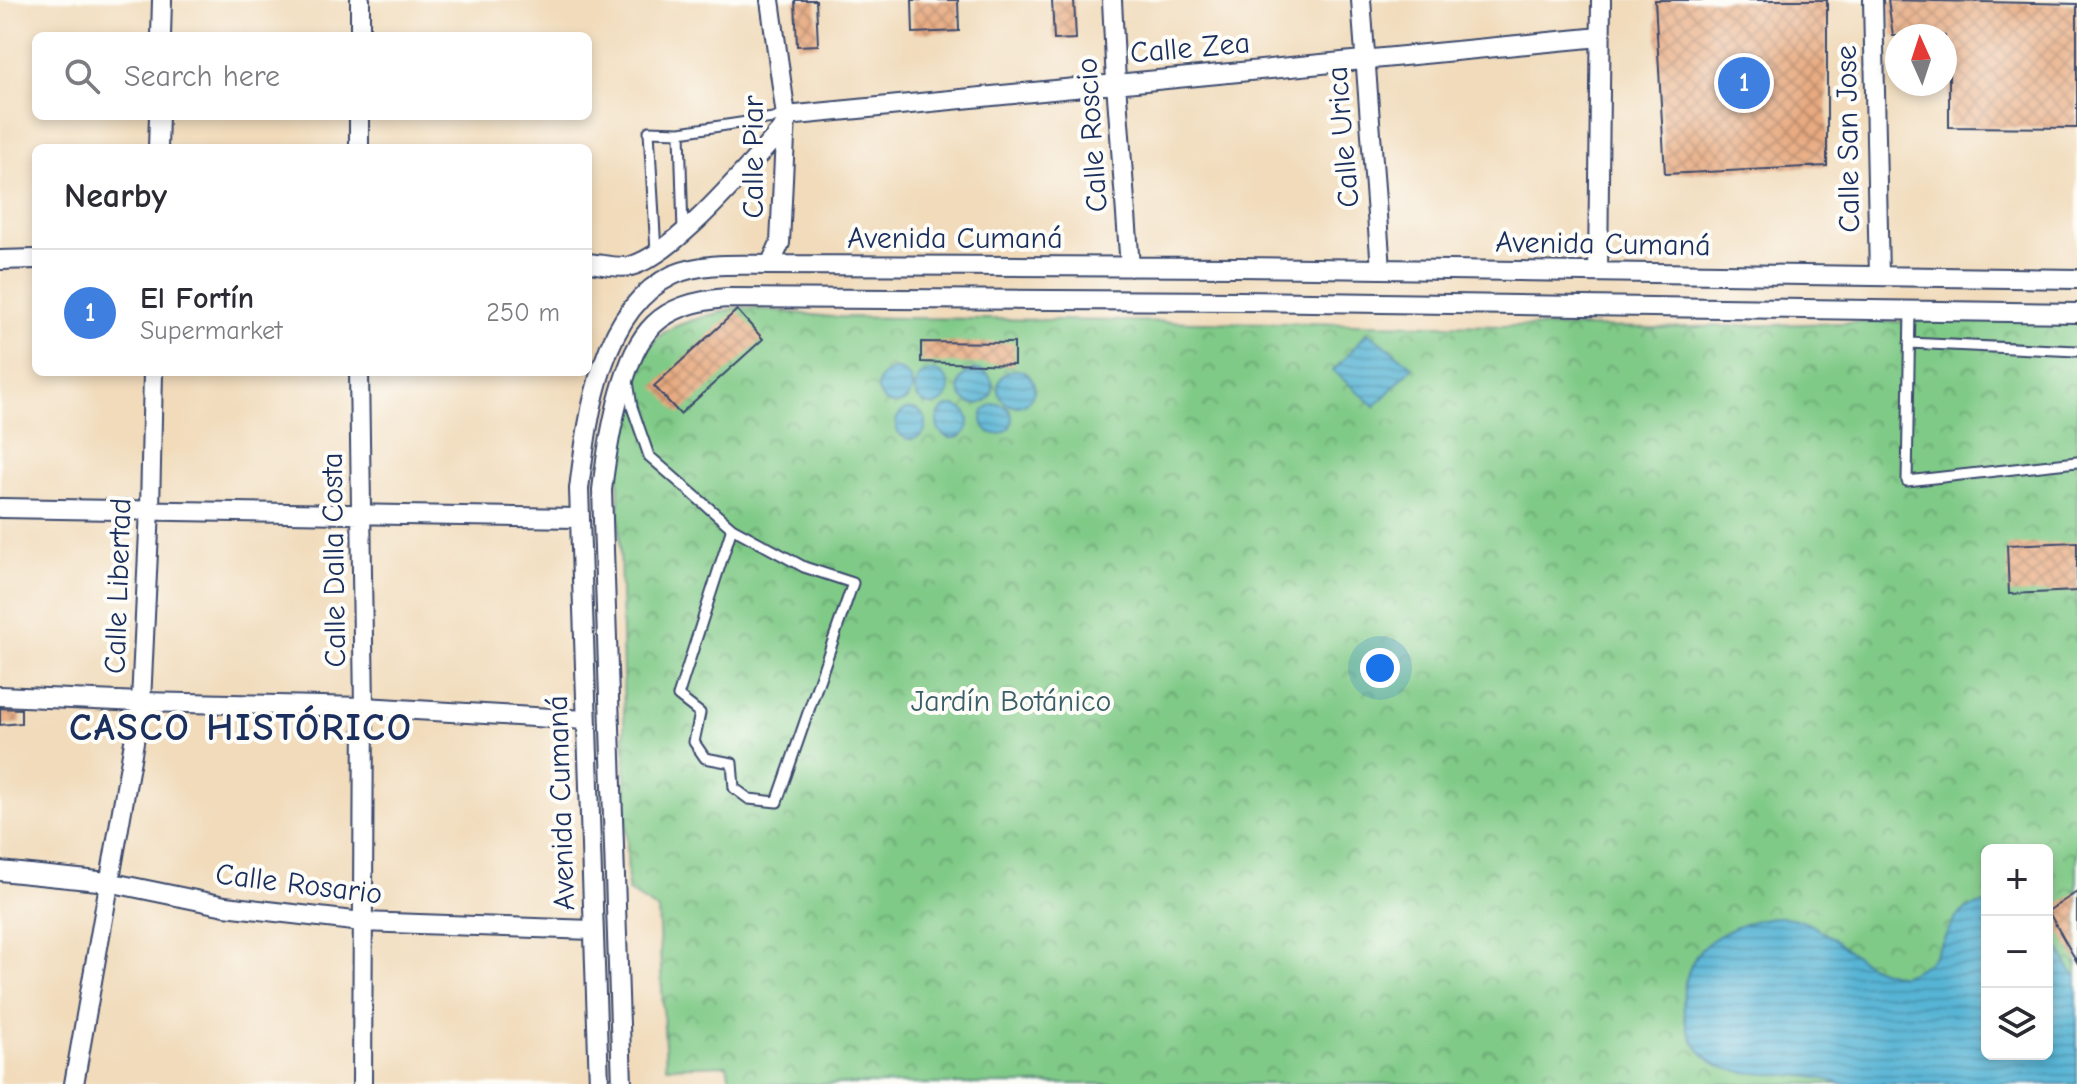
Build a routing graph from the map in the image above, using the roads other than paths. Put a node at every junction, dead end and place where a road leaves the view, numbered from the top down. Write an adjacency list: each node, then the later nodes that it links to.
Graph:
1 (162, 0): 8 (street)
2 (360, 0): 9 (street)
3 (770, 0): 15 (street, Calle Piar)
4 (1112, 0): 12 (street, Calle Roscio)
5 (1361, 0): 11 (street, Calle Urica)
6 (1601, 0): 10 (street)
7 (1873, 0): 28 (street, Calle San Jose)
8 (161, 32)
9 (360, 32)
10 (1600, 37): 11 (street, Calle Zea); 27 (street)
11 (1364, 59): 12 (street, Calle Zea); 26 (street, Calle Urica)
12 (1116, 83): 15 (street, Calle Zea); 25 (street, Calle Roscio)
13 (159, 120): 17 (street)
14 (359, 120): 18 (street)
15 (786, 120): 16 (lane); 19 (street); 24 (street, Calle Piar)
16 (680, 132): 19 (lane); 20 (lane)
17 (158, 144)
18 (359, 144)
19 (683, 233): 20 (street)
20 (656, 255): 23 (street)
21 (32, 259): 22 (street)
22 (0, 260)
23 (592, 263)
24 (770, 265): 25 (street, Avenida Cumaná); 41 (street, Avenida Cumaná)
25 (1130, 267): 26 (street, Avenida Cumaná)
26 (1381, 269): 27 (street, Avenida Cumaná)
27 (1598, 272): 28 (street, Avenida Cumaná)
28 (1879, 276): 29 (street, Avenida Cumaná)
29 (2077, 279)
30 (1910, 310): 31 (street, Avenida Cumaná); 32 (lane); 34 (street, Avenida Cumaná)
31 (2077, 313)
32 (1909, 343): 33 (lane); 37 (lane)
33 (2077, 351)
34 (626, 372): 42 (lane); 54 (street, Avenida Cumaná)
35 (153, 376): 39 (street, Calle Libertad)
36 (359, 376): 40 (street, Calle Dalla Costa)
37 (2077, 462)
38 (0, 508): 39 (street)
39 (150, 509): 40 (street); 44 (street, Calle Libertad)
40 (361, 514): 41 (street); 45 (street, Calle Dalla Costa)
41 (578, 518): 46 (street, Avenida Cumaná)
42 (732, 528): 42 (lane)
43 (0, 696): 44 (street)
44 (141, 702): 45 (street); 48 (street, Calle Libertad)
45 (364, 707): 46 (street); 49 (street, Calle Dalla Costa)
46 (586, 720): 50 (street, Avenida Cumaná)
47 (0, 871): 48 (street, Calle Rosario)
48 (108, 882): 49 (street, Calle Rosario); 51 (street, Calle Libertad)
49 (362, 922): 50 (street, Calle Rosario); 52 (street, Calle Dalla Costa)
50 (593, 930): 53 (street, Avenida Cumaná)
51 (74, 1084)
52 (362, 1084)
53 (599, 1084)
54 (622, 1084)

